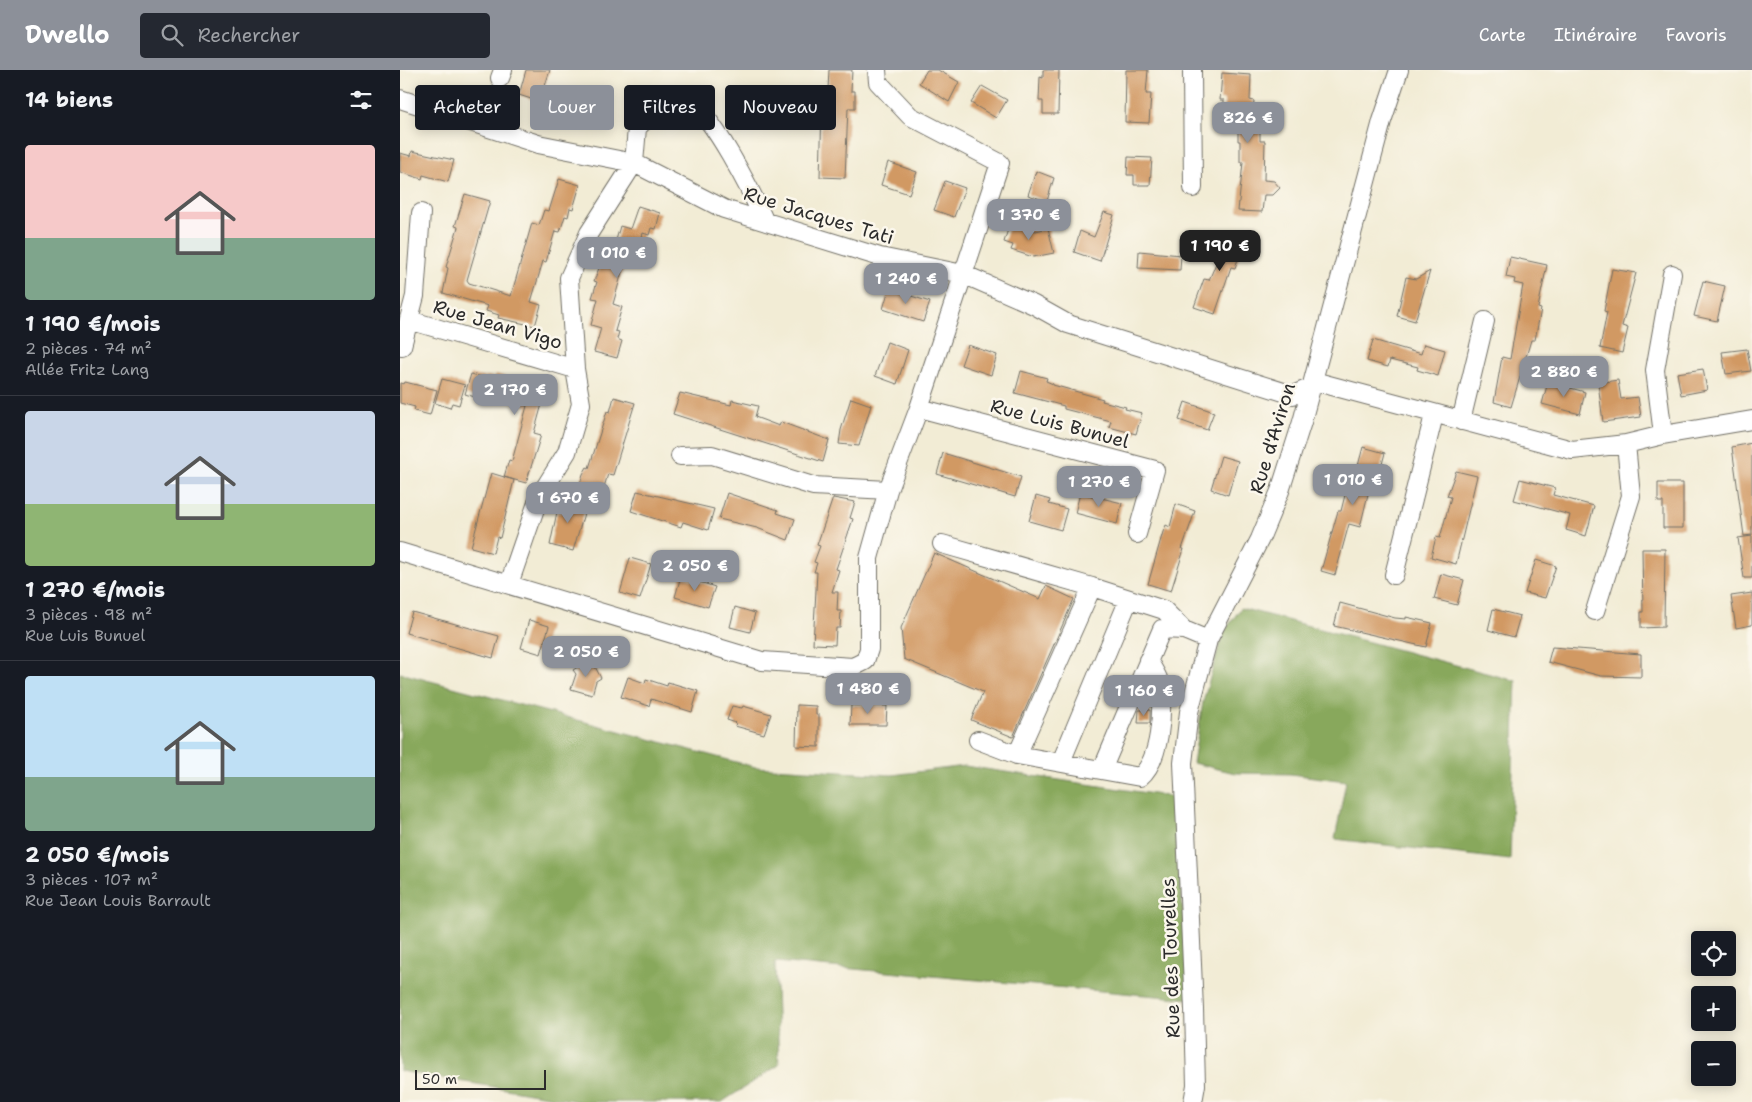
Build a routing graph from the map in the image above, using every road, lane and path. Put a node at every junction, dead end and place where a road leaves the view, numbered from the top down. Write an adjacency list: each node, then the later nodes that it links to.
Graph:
1 (878, 70): 9 (street)
2 (1192, 70): 6 (street)
3 (1398, 70): 15 (street, Rue d'Aviron)
4 (400, 99): 5 (street, Rue Jacques Tati)
5 (634, 164): 8 (street, Rue Jacques Tati); 8 (street); 14 (street)
6 (1192, 188)
7 (422, 213): 11 (street, Rue Jean Vigo)
8 (764, 220): 9 (street, Rue Jacques Tati)
9 (963, 274): 15 (street, Rue Jacques Tati); 16 (street)
10 (1672, 274): 20 (street)
11 (409, 320): 13 (street, Rue Jean Vigo); 14 (street, Rue Jean Vigo)
12 (1485, 321): 19 (street)
13 (402, 346)
14 (575, 369): 28 (street)
15 (1311, 387): 17 (street, Rue Jacques Tati); 33 (street, Rue d'Aviron)
16 (919, 408): 23 (street); 24 (street, Rue Luis Bunuel)
17 (1434, 415): 19 (street, Rue Jacques Tati); 27 (street)
18 (1752, 420): 20 (street, Rue Jacques Tati)
19 (1461, 421): 21 (street, Rue Jacques Tati)
20 (1663, 435): 21 (street, Rue Jacques Tati)
21 (1626, 444): 31 (street)
22 (680, 456): 23 (street)
23 (888, 490): 28 (street)
24 (1137, 534)
25 (942, 544): 29 (street)
26 (400, 552): 28 (street)
27 (1394, 575)
28 (509, 584)
29 (1092, 586): 30 (street); 36 (street)
30 (1129, 599): 32 (street); 37 (street)
31 (1595, 611)
32 (1184, 630): 33 (street); 34 (street)
33 (1208, 640): 39 (street, Rue d'Aviron)
34 (1148, 660): 38 (street); 38 (street)
35 (978, 740): 36 (street)
36 (1017, 754): 37 (street)
37 (1061, 762): 38 (street)
38 (1102, 770)
39 (1186, 813): 40 (street, Rue des Tourelles)
40 (1193, 1102)

